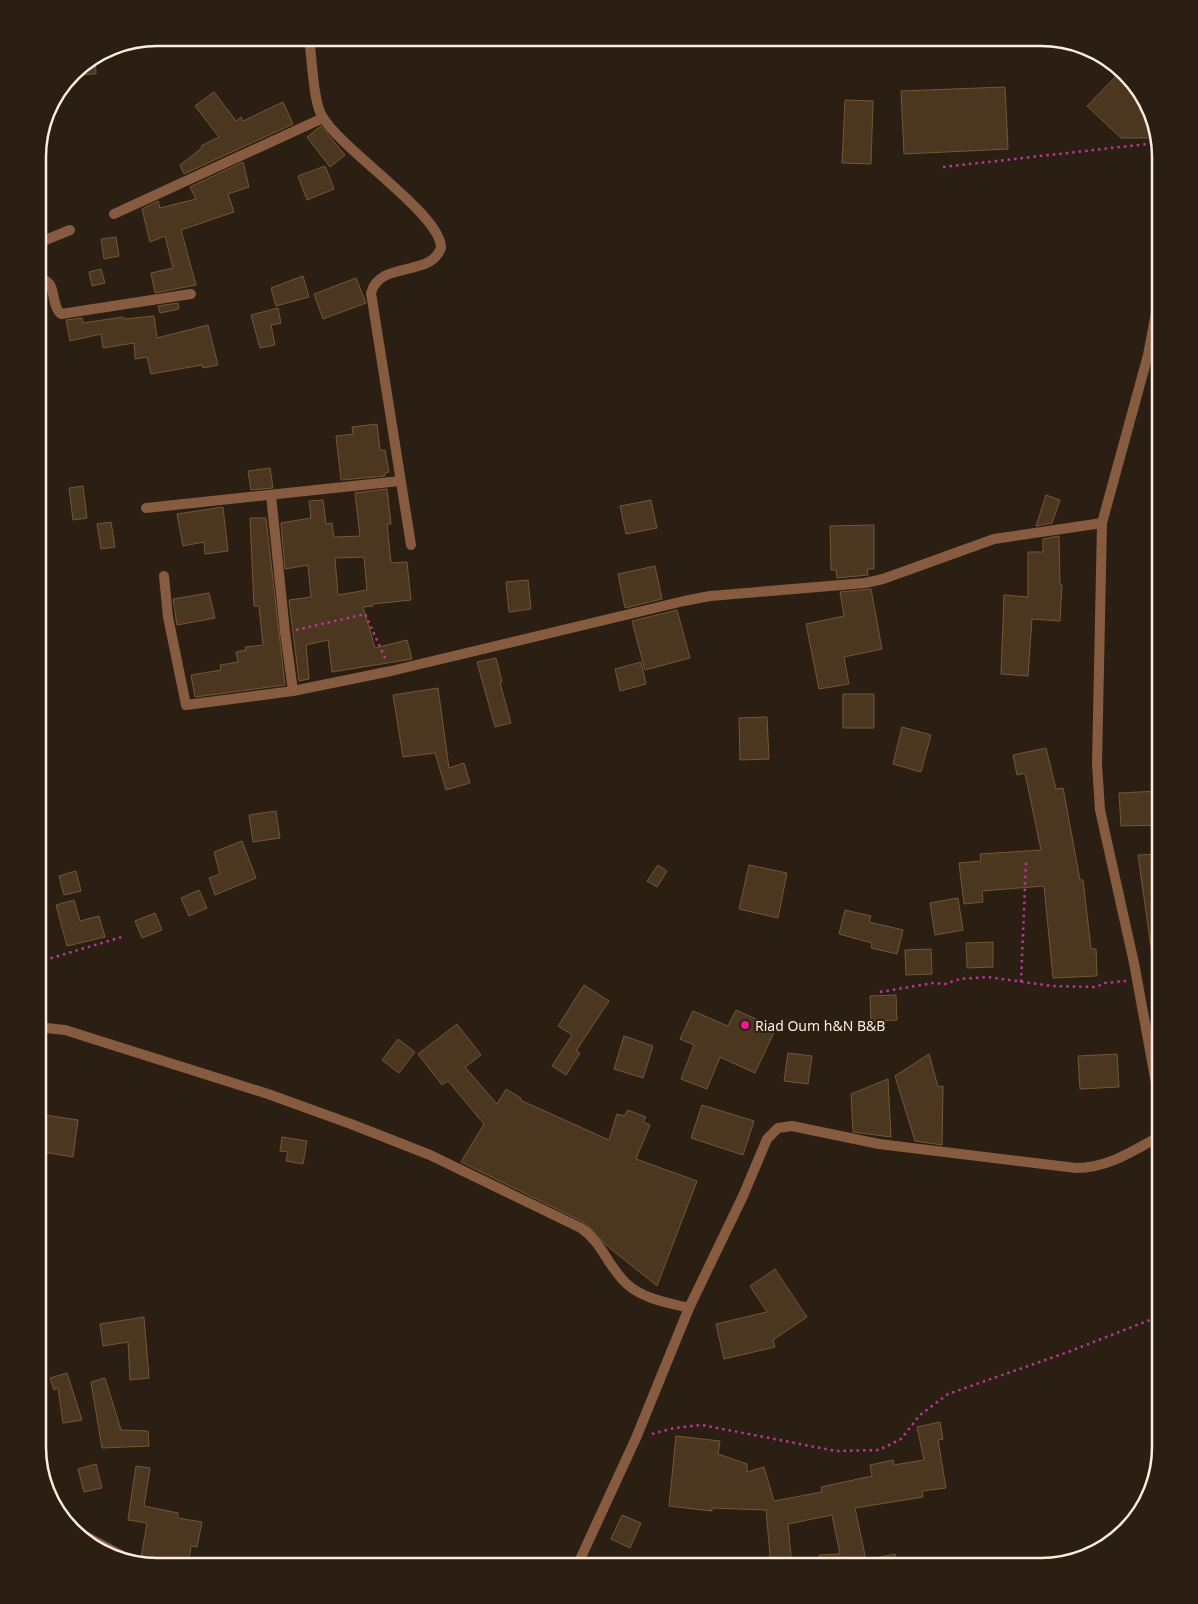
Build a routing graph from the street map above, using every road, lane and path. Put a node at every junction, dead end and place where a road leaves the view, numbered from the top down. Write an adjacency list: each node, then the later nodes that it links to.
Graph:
1 (310, 46): 2 (street)
2 (323, 118): 5 (street); 11 (street)
3 (1151, 144): 4 (path)
4 (943, 167)
5 (114, 214)
6 (70, 230): 7 (street)
7 (46, 240)
8 (46, 281): 9 (street)
9 (191, 294)
10 (1152, 334): 14 (street)
11 (400, 481): 12 (street); 15 (street)
12 (271, 495): 13 (street); 17 (street)
13 (146, 508)
14 (1102, 523): 18 (street); 23 (street)
15 (410, 545)
16 (164, 576): 19 (street)
17 (285, 632): 18 (path); 19 (street)
18 (391, 671): 19 (street)
19 (293, 691)
20 (1026, 862): 24 (path)
21 (122, 937): 22 (path)
22 (46, 960)
23 (1138, 980): 24 (path); 27 (street)
24 (1021, 982): 25 (path)
25 (880, 992)
26 (46, 1030): 29 (street)
27 (1152, 1060)
28 (1152, 1140): 29 (street)
29 (689, 1308): 31 (street)
30 (1152, 1319): 31 (path)
31 (636, 1438): 32 (street)
32 (581, 1558)

